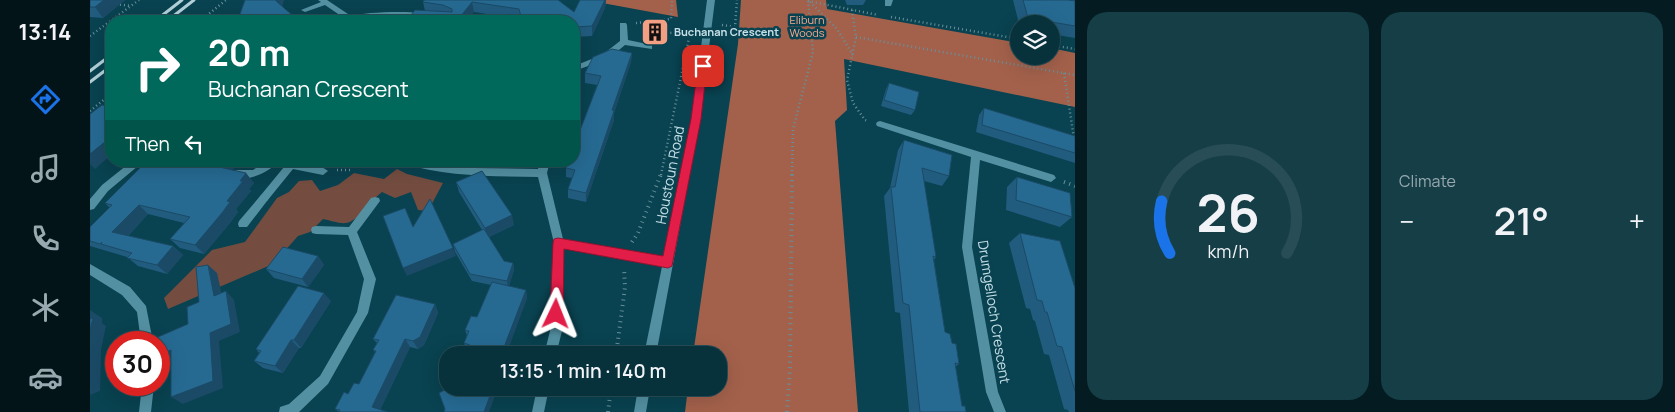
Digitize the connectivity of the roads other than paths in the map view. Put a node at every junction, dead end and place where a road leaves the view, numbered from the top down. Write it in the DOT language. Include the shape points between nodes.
graph roads {
  1 [pos="711,0"];
  2 [pos="323,2"];
  3 [pos="305,10"];
  4 [pos="340,15"];
  5 [pos="385,15"];
  6 [pos="410,15"];
  7 [pos="623,25"];
  8 [pos="624,42"];
  9 [pos="649,47"];
  10 [pos="580,67"];
  11 [pos="880,124"];
  12 [pos="976,155"];
  13 [pos="131,167"];
  14 [pos="265,167"];
  15 [pos="289,167"];
  16 [pos="297,167"];
  17 [pos="430,167"];
  18 [pos="544,167"];
  19 [pos="323,171"];
  20 [pos="234,173"];
  21 [pos="542,173"];
  22 [pos="1051,178"];
  23 [pos="375,202"];
  24 [pos="90,206"];
  25 [pos="243,224"];
  26 [pos="316,230"];
  27 [pos="352,231"];
  28 [pos="558,243"];
  29 [pos="668,262"];
  30 [pos="90,269"];
  31 [pos="145,331"];
  32 [pos="552,346"];
  33 [pos="652,346"];
  34 [pos="147,396"];
  35 [pos="541,396"];
  36 [pos="643,396"];
  37 [pos="145,412"];
  38 [pos="285,412"];
  39 [pos="538,412"];
  40 [pos="640,412"];
  41 [pos="1000,412"];
  1 -- 29 [label="street, Houstoun Road" via="696,119"];
  2 -- 3 [label="street"];
  2 -- 4 [label="street"];
  5 -- 6 [label="street"];
  7 -- 8 [label="street"];
  8 -- 9 [label="street"];
  8 -- 10 [label="street" via="605,57"];
  11 -- 12 [label="street"];
  12 -- 22 [label="street"];
  12 -- 41 [label="street, Drumgelloch Crescent" via="967,247 992,392"];
  13 -- 24 [label="street" via="105,188"];
  14 -- 20 [label="street" via="248,176"];
  15 -- 25 [label="street"];
  16 -- 19 [label="street"];
  17 -- 21 [label="street" via="469,172"];
  18 -- 21 [label="street"];
  21 -- 28 [label="street"];
  23 -- 27 [label="street"];
  26 -- 27 [label="street"];
  27 -- 38 [label="street" via="370,279 362,314 324,380 293,409"];
  28 -- 29 [label="street"];
  28 -- 32 [label="street" via="556,331"];
  29 -- 33 [label="street, Houstoun Road"];
  30 -- 31 [label="street" via="126,291 142,310"];
  34 -- 37 [label="street"];
  35 -- 39 [label="street"];
  36 -- 40 [label="street"];
}
